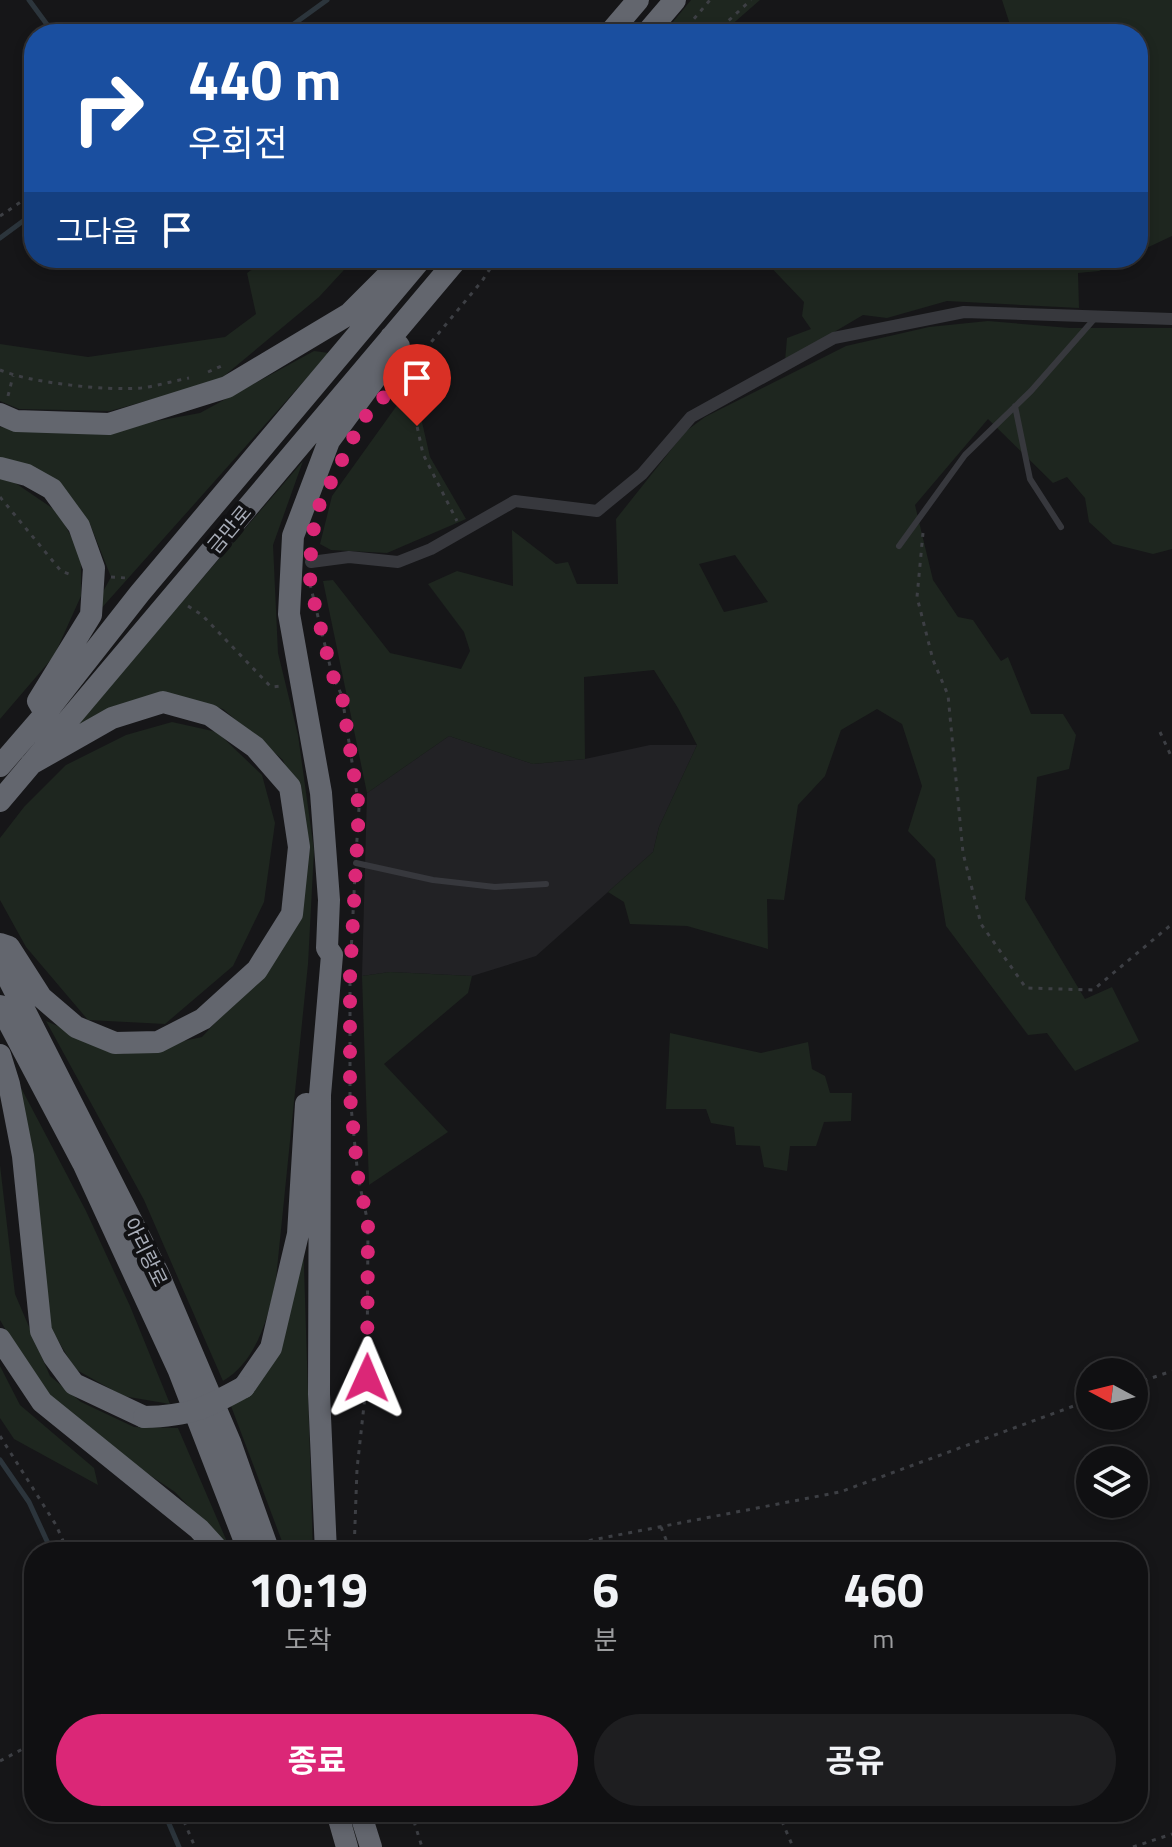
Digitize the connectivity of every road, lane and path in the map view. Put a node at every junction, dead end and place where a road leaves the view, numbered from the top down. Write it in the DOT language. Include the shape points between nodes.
graph roads {
  1 [pos="638,0"];
  2 [pos="675,0"];
  3 [pos="710,0"];
  4 [pos="751,0"];
  5 [pos="618,24"];
  6 [pos="655,24"];
  7 [pos="690,24"];
  8 [pos="725,24"];
  9 [pos="24,200"];
  10 [pos="0,216"];
  11 [pos="395,268"];
  12 [pos="414,268"];
  13 [pos="450,268"];
  14 [pos="490,268"];
  15 [pos="1096,317"];
  16 [pos="1172,319"];
  17 [pos="391,337"];
  18 [pos="231,362"];
  19 [pos="0,370"];
  20 [pos="13,376"];
  21 [pos="400,380"];
  22 [pos="391,390"];
  23 [pos="1015,406"];
  24 [pos="6,412"];
  25 [pos="0,468"];
  26 [pos="0,497"];
  27 [pos="928,505"];
  28 [pos="1061,527"];
  29 [pos="462,531"];
  30 [pos="899,546"];
  31 [pos="311,562"];
  32 [pos="77,577"];
  33 [pos="111,577"];
  34 [pos="130,579"];
  35 [pos="188,606"];
  36 [pos="332,674"];
  37 [pos="323,676"];
  38 [pos="286,685"];
  39 [pos="45,714"];
  40 [pos="1160,732"];
  41 [pos="1172,758"];
  42 [pos="31,764"];
  43 [pos="0,766"];
  44 [pos="0,801"];
  45 [pos="356,863"];
  46 [pos="546,884"];
  47 [pos="1172,924"];
  48 [pos="0,944"];
  49 [pos="327,948"];
  50 [pos="0,962"];
  51 [pos="351,962"];
  52 [pos="350,977"];
  53 [pos="0,1006"];
  54 [pos="0,1055"];
  55 [pos="0,1339"];
  56 [pos="1172,1371"];
  57 [pos="1148,1379"];
  58 [pos="1076,1405"];
  59 [pos="0,1436"];
  60 [pos="661,1527"];
  61 [pos="64,1542"];
  62 [pos="211,1542"];
  63 [pos="245,1542"];
  64 [pos="265,1542"];
  65 [pos="326,1542"];
  66 [pos="354,1542"];
  67 [pos="582,1542"];
  68 [pos="667,1542"];
  69 [pos="24,1748"];
  70 [pos="0,1761"];
  71 [pos="184,1822"];
  72 [pos="340,1822"];
  73 [pos="363,1822"];
  74 [pos="414,1822"];
  75 [pos="782,1822"];
  76 [pos="1172,1834"];
  77 [pos="195,1847"];
  78 [pos="347,1847"];
  79 [pos="371,1847"];
  80 [pos="422,1847"];
  81 [pos="793,1847"];
  82 [pos="1133,1847"];
  1 -- 5 [label="highway"];
  2 -- 6 [label="highway"];
  3 -- 7 [label="path"];
  4 -- 8 [label="path"];
  9 -- 10 [label="path"];
  11 -- 24 [label="highway" via="349,314 227,387 109,424"];
  12 -- 39 [label="highway, 금만로"];
  13 -- 17 [label="highway, 금만로"];
  14 -- 21 [label="path"];
  15 -- 16 [label="street"];
  15 -- 23 [label="lane"];
  15 -- 29 [label="street" via="964,312 834,338 691,417 642,474 597,511 515,501"];
  17 -- 42 [label="highway, 금만로"];
  17 -- 49 [label="highway" via="399,346 329,441 293,536 289,614 321,793"];
  18 -- 20 [label="path" via="197,376 139,388"];
  19 -- 20 [label="path"];
  20 -- 24 [label="path"];
  21 -- 22 [label="path"];
  21 -- 29 [label="path" via="423,454"];
  23 -- 27 [label="lane" via="965,455"];
  23 -- 28 [label="lane" via="1030,479"];
  25 -- 39 [label="highway" via="52,489 79,526 94,568 91,615 38,701"];
  26 -- 32 [label="path" via="61,571"];
  27 -- 30 [label="lane"];
  27 -- 47 [label="path" via="917,597 948,695 963,853 981,924 1026,988 1093,990"];
  29 -- 31 [label="street" via="398,562 349,557"];
  31 -- 36 [label="path" via="310,585"];
  33 -- 34 [label="path"];
  35 -- 38 [label="path" via="271,687"];
  36 -- 37 [label="path"];
  36 -- 45 [label="path" via="342,696 359,808"];
  39 -- 43 [label="highway, 금만로"];
  40 -- 41 [label="path"];
  42 -- 44 [label="highway, 금만로"];
  42 -- 48 [label="highway" via="112,718 163,702 210,715 255,747 290,787 299,847 292,914 257,970 203,1019 158,1042 115,1043 76,1027 41,997 9,947"];
  45 -- 46 [label="lane" via="495,887"];
  45 -- 51 [label="path"];
  49 -- 54 [label="highway, bridge" via="321,955 306,1101 298,1234 271,1348 244,1387 208,1407 177,1416 144,1417 74,1384 54,1357 41,1331 23,1156"];
  49 -- 65 [label="highway" via="332,955 320,1095 319,1362"];
  50 -- 64 [label="highway, 아리랑로" via="158,1273 230,1442"];
  52 -- 66 [label="path" via="350,1096 368,1223 367,1378"];
  53 -- 63 [label="highway, 아리랑로" via="83,1163 179,1371"];
  55 -- 62 [label="highway" via="42,1402"];
  56 -- 57 [label="path"];
  58 -- 60 [label="path" via="840,1492"];
  59 -- 61 [label="path"];
  60 -- 67 [label="path"];
  60 -- 68 [label="path"];
  69 -- 70 [label="path"];
  71 -- 77 [label="path"];
  72 -- 78 [label="highway"];
  73 -- 79 [label="highway"];
  74 -- 80 [label="path"];
  75 -- 81 [label="path"];
  76 -- 82 [label="path"];
}
